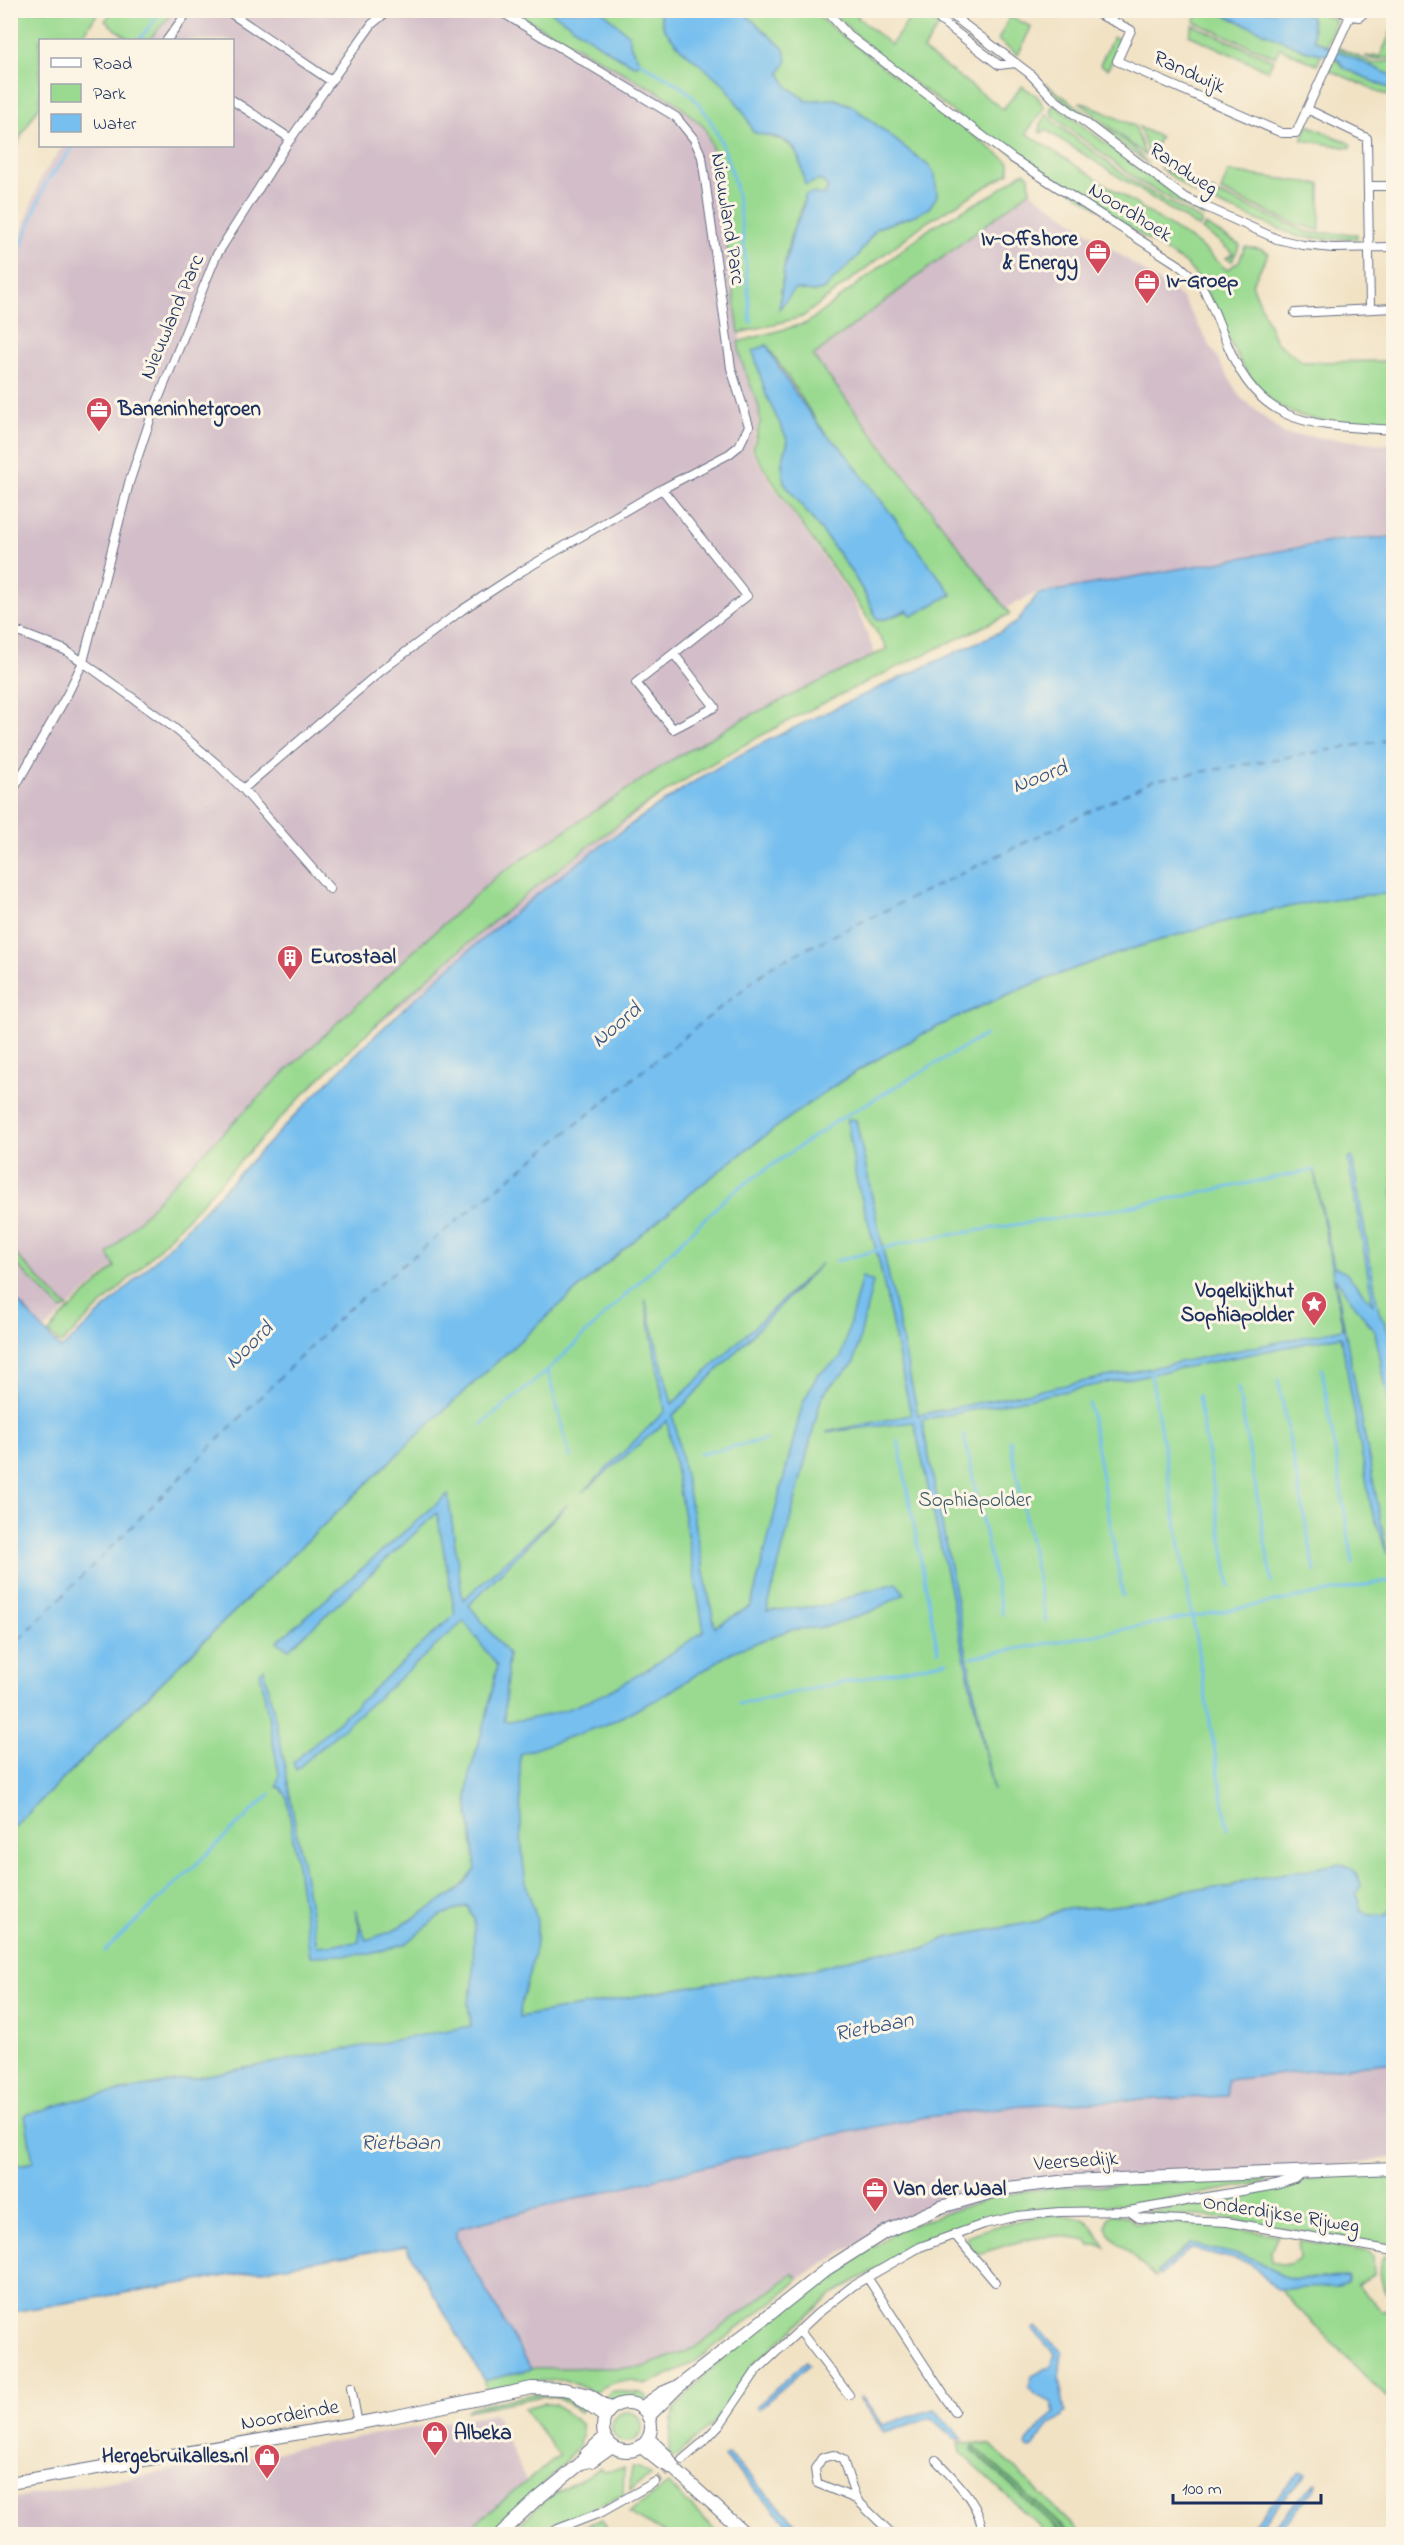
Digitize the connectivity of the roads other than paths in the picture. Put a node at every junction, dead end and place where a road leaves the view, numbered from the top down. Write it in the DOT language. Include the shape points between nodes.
graph roads {
  1 [pos="189,10"];
  2 [pos="226,10"];
  3 [pos="389,10"];
  4 [pos="498,10"];
  5 [pos="826,10"];
  6 [pos="939,10"];
  7 [pos="945,10"];
  8 [pos="1090,10"];
  9 [pos="1338,10"];
  10 [pos="1368,10"];
  11 [pos="1350,16"];
  12 [pos="168,39"];
  13 [pos="1016,63"];
  14 [pos="331,81"];
  15 [pos="234,101"];
  16 [pos="1307,109"];
  17 [pos="291,139"];
  18 [pos="1368,186"];
  19 [pos="1394,186"];
  20 [pos="1394,247"];
  21 [pos="1368,248"];
  22 [pos="1394,308"];
  23 [pos="1370,309"];
  24 [pos="1295,312"];
  25 [pos="1394,430"];
  26 [pos="662,489"];
  27 [pos="10,629"];
  28 [pos="674,654"];
  29 [pos="83,662"];
  30 [pos="243,789"];
  31 [pos="10,796"];
  32 [pos="330,889"];
  33 [pos="1394,2168"];
  34 [pos="1304,2172"];
  35 [pos="1129,2211"];
  36 [pos="954,2234"];
  37 [pos="1394,2251"];
  38 [pos="867,2277"];
  39 [pos="995,2282"];
  40 [pos="799,2330"];
  41 [pos="351,2387"];
  42 [pos="849,2395"];
  43 [pos="645,2412"];
  44 [pos="955,2412"];
  45 [pos="608,2413"];
  46 [pos="358,2424"];
  47 [pos="609,2441"];
  48 [pos="644,2442"];
  49 [pos="936,2460"];
  50 [pos="678,2464"];
  51 [pos="655,2482"];
  52 [pos="10,2483"];
  53 [pos="856,2499"];
  54 [pos="500,2535"];
  55 [pos="550,2535"];
  56 [pos="746,2535"];
  57 [pos="892,2535"];
  58 [pos="982,2535"];
  1 -- 12 [label="street"];
  2 -- 14 [label="street"];
  3 -- 14 [label="street, Nieuwland Parc" via="372,24"];
  4 -- 26 [label="street, Nieuwland Parc" via="676,117 694,139 702,157 731,368 749,426 739,446 729,454"];
  5 -- 25 [label="street, Noordhoek" via="848,35 1012,158 1179,265 1201,286 1242,375 1265,402 1280,413 1318,425"];
  6 -- 13 [label="street, Randweg" via="940,20 999,65"];
  7 -- 13 [label="street, Randweg"];
  8 -- 16 [label="street, Randwijk" via="1131,30 1117,61 1282,133 1296,134"];
  9 -- 11 [label="street"];
  10 -- 11 [label="street" via="1359,17"];
  11 -- 16 [label="street, Randwijk"];
  13 -- 21 [label="street, Randweg" via="1054,99 1184,197 1277,239 1333,248"];
  14 -- 17 [label="street, Nieuwland Parc"];
  15 -- 17 [label="street"];
  16 -- 18 [label="street" via="1367,138"];
  17 -- 29 [label="street, Nieuwland Parc" via="216,256 177,350 129,483"];
  18 -- 19 [label="street"];
  18 -- 21 [label="street"];
  20 -- 21 [label="street, Randweg"];
  21 -- 23 [label="street"];
  22 -- 23 [label="street"];
  23 -- 24 [label="street"];
  26 -- 28 [label="street" via="747,596"];
  26 -- 30 [label="street, Nieuwland Parc" via="462,610 382,670"];
  27 -- 29 [label="street" via="65,650"];
  28 -- 28 [label="street" via="636,683 673,729 715,707"];
  29 -- 30 [label="street" via="173,726"];
  29 -- 31 [label="street, Nieuwland Parc"];
  30 -- 32 [label="street"];
  33 -- 34 [label="main road, Veersedijk"];
  34 -- 35 [label="street, Onderdijkse Rijweg" via="1276,2185"];
  34 -- 43 [label="main road, Veersedijk" via="1037,2184 1007,2188 941,2207 885,2232 835,2263"];
  35 -- 36 [label="street, Onderdijkse Rijweg" via="1017,2216"];
  35 -- 37 [label="street, Onderdijkse Rijweg" via="1139,2218 1227,2222"];
  36 -- 38 [label="street, Onderdijkse Rijweg" via="906,2254"];
  36 -- 39 [label="street"];
  38 -- 40 [label="street, Onderdijkse Rijweg" via="839,2295"];
  38 -- 44 [label="street"];
  40 -- 42 [label="street"];
  40 -- 50 [label="street, Onderdijkse Rijweg" via="757,2370 721,2423"];
  41 -- 46 [label="street"];
  43 -- 45 [label="main road" via="626,2403"];
  43 -- 48 [label="main road" via="650,2427"];
  45 -- 46 [label="main road, Noordeinde" via="589,2395 532,2388"];
  45 -- 47 [label="main road" via="603,2427"];
  46 -- 52 [label="main road, Noordeinde"];
  47 -- 48 [label="main road" via="626,2451"];
  47 -- 54 [label="main road" via="591,2461 580,2464"];
  48 -- 50 [label="main road"];
  49 -- 58 [label="street" via="961,2487 980,2518"];
  50 -- 56 [label="main road"];
  51 -- 55 [label="street" via="627,2500"];
  53 -- 53 [label="street" via="843,2460 833,2455 822,2458 815,2469 817,2483"];
  53 -- 57 [label="street"];
}
